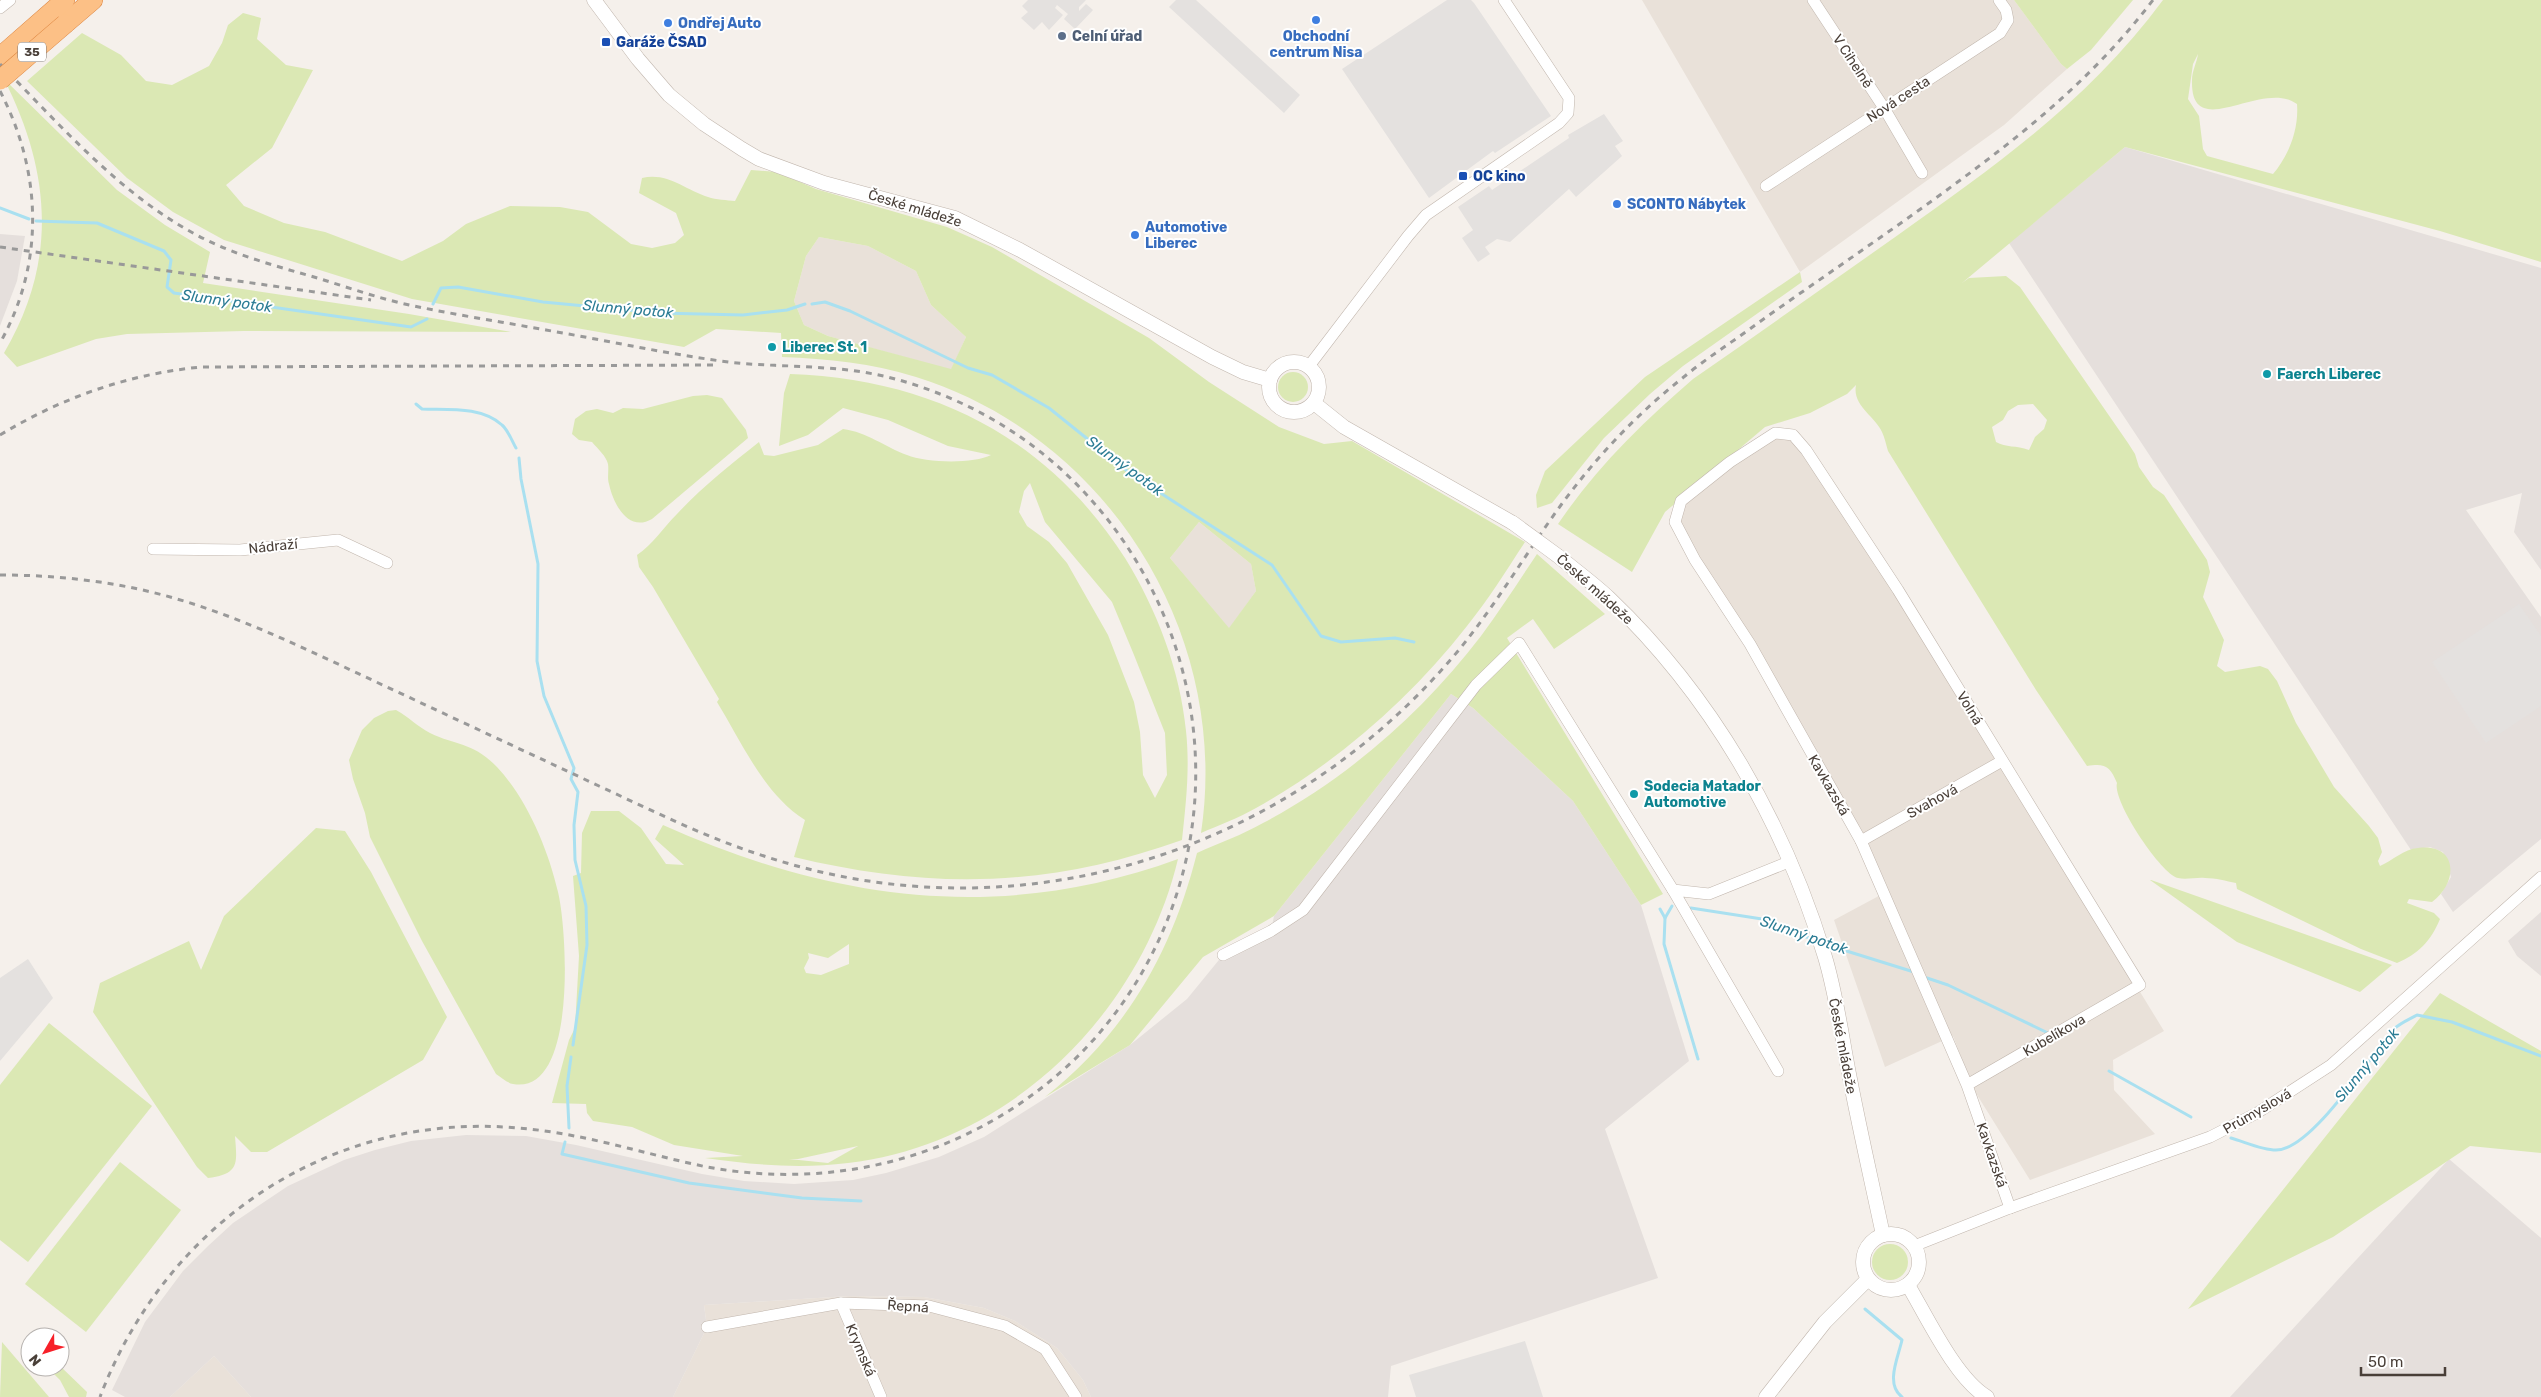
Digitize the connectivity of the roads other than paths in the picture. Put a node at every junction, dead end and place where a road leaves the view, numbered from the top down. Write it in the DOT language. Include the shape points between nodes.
graph roads {
  1 [pos="10,0"];
  2 [pos="65,0"];
  3 [pos="93,0"];
  4 [pos="594,0"];
  5 [pos="1504,0"];
  6 [pos="1813,0"];
  7 [pos="1999,0"];
  8 [pos="0,8"];
  9 [pos="58,18"];
  10 [pos="0,57"];
  11 [pos="0,80"];
  12 [pos="1884,108"];
  13 [pos="1922,173"];
  14 [pos="1766,186"];
  15 [pos="1309,366"];
  16 [pos="1270,380"];
  17 [pos="1314,403"];
  18 [pos="1793,435"];
  19 [pos="153,549"];
  20 [pos="387,563"];
  21 [pos="2002,761"];
  22 [pos="1861,841"];
  23 [pos="1791,861"];
  24 [pos="2541,877"];
  25 [pos="1674,890"];
  26 [pos="1223,955"];
  27 [pos="2140,985"];
  28 [pos="1778,1071"];
  29 [pos="1967,1085"];
  30 [pos="2010,1208"];
  31 [pos="1883,1235"];
  32 [pos="1914,1246"];
  33 [pos="1868,1279"];
  34 [pos="1908,1285"];
  35 [pos="841,1303"];
  36 [pos="707,1326"];
  37 [pos="881,1397"];
  38 [pos="1076,1397"];
  39 [pos="1766,1397"];
  40 [pos="1988,1397"];
  1 -- 8 [label="street"];
  2 -- 9 [label="highway, 35"];
  3 -- 9 [label="highway, 35"];
  4 -- 16 [label="street, České mládeže" via="670,95 704,124 759,159 824,183 955,218 1020,250 1212,357 1243,372"];
  5 -- 15 [label="street" via="1569,98 1568,113 1559,123 1426,215"];
  6 -- 12 [label="street, V Cihelně"];
  7 -- 12 [label="street, Nová cesta" via="2008,20 2000,33"];
  9 -- 10 [label="highway, 35"];
  9 -- 11 [label="highway, 35, bridge"];
  12 -- 13 [label="street, V Cihelně"];
  12 -- 14 [label="street, Nová cesta"];
  15 -- 16 [label="street" via="1288,362 1277,368"];
  15 -- 17 [label="street" via="1319,384"];
  16 -- 17 [label="street" via="1271,397 1282,409 1299,412"];
  17 -- 23 [label="street, České mládeže, bridge" via="1344,427 1512,523 1608,597 1650,640 1718,726 1745,770"];
  18 -- 21 [label="street, Volná" via="1898,590"];
  18 -- 22 [label="street, Kavkazská" via="1775,434 1730,462 1680,501 1675,522 1695,560 1750,644"];
  19 -- 20 [label="street, Nádraží" via="240,550 338,540"];
  21 -- 22 [label="street, Svahová"];
  21 -- 27 [label="street, Volná"];
  22 -- 29 [label="street, Kavkazská"];
  23 -- 25 [label="street" via="1709,894"];
  23 -- 31 [label="street, České mládeže" via="1825,957"];
  24 -- 30 [label="street, Průmyslová" via="2331,1065 2257,1113 2210,1137"];
  25 -- 26 [label="street" via="1519,643 1476,684 1303,910 1271,931"];
  25 -- 28 [label="street"];
  27 -- 29 [label="street, Kubelíkova"];
  29 -- 30 [label="street, Kavkazská"];
  30 -- 32 [label="street, Průmyslová"];
  31 -- 32 [label="street" via="1898,1235"];
  31 -- 33 [label="street" via="1865,1250 1863,1265"];
  32 -- 34 [label="street" via="1919,1258 1918,1270"];
  33 -- 34 [label="street" via="1889,1290"];
  33 -- 39 [label="street" via="1825,1322"];
  34 -- 40 [label="street" via="1957,1368 1969,1384"];
  35 -- 36 [label="street, Řepná"];
  35 -- 37 [label="street, Krymská"];
  35 -- 38 [label="street, Řepná" via="929,1306 1005,1326 1045,1349"];
}
